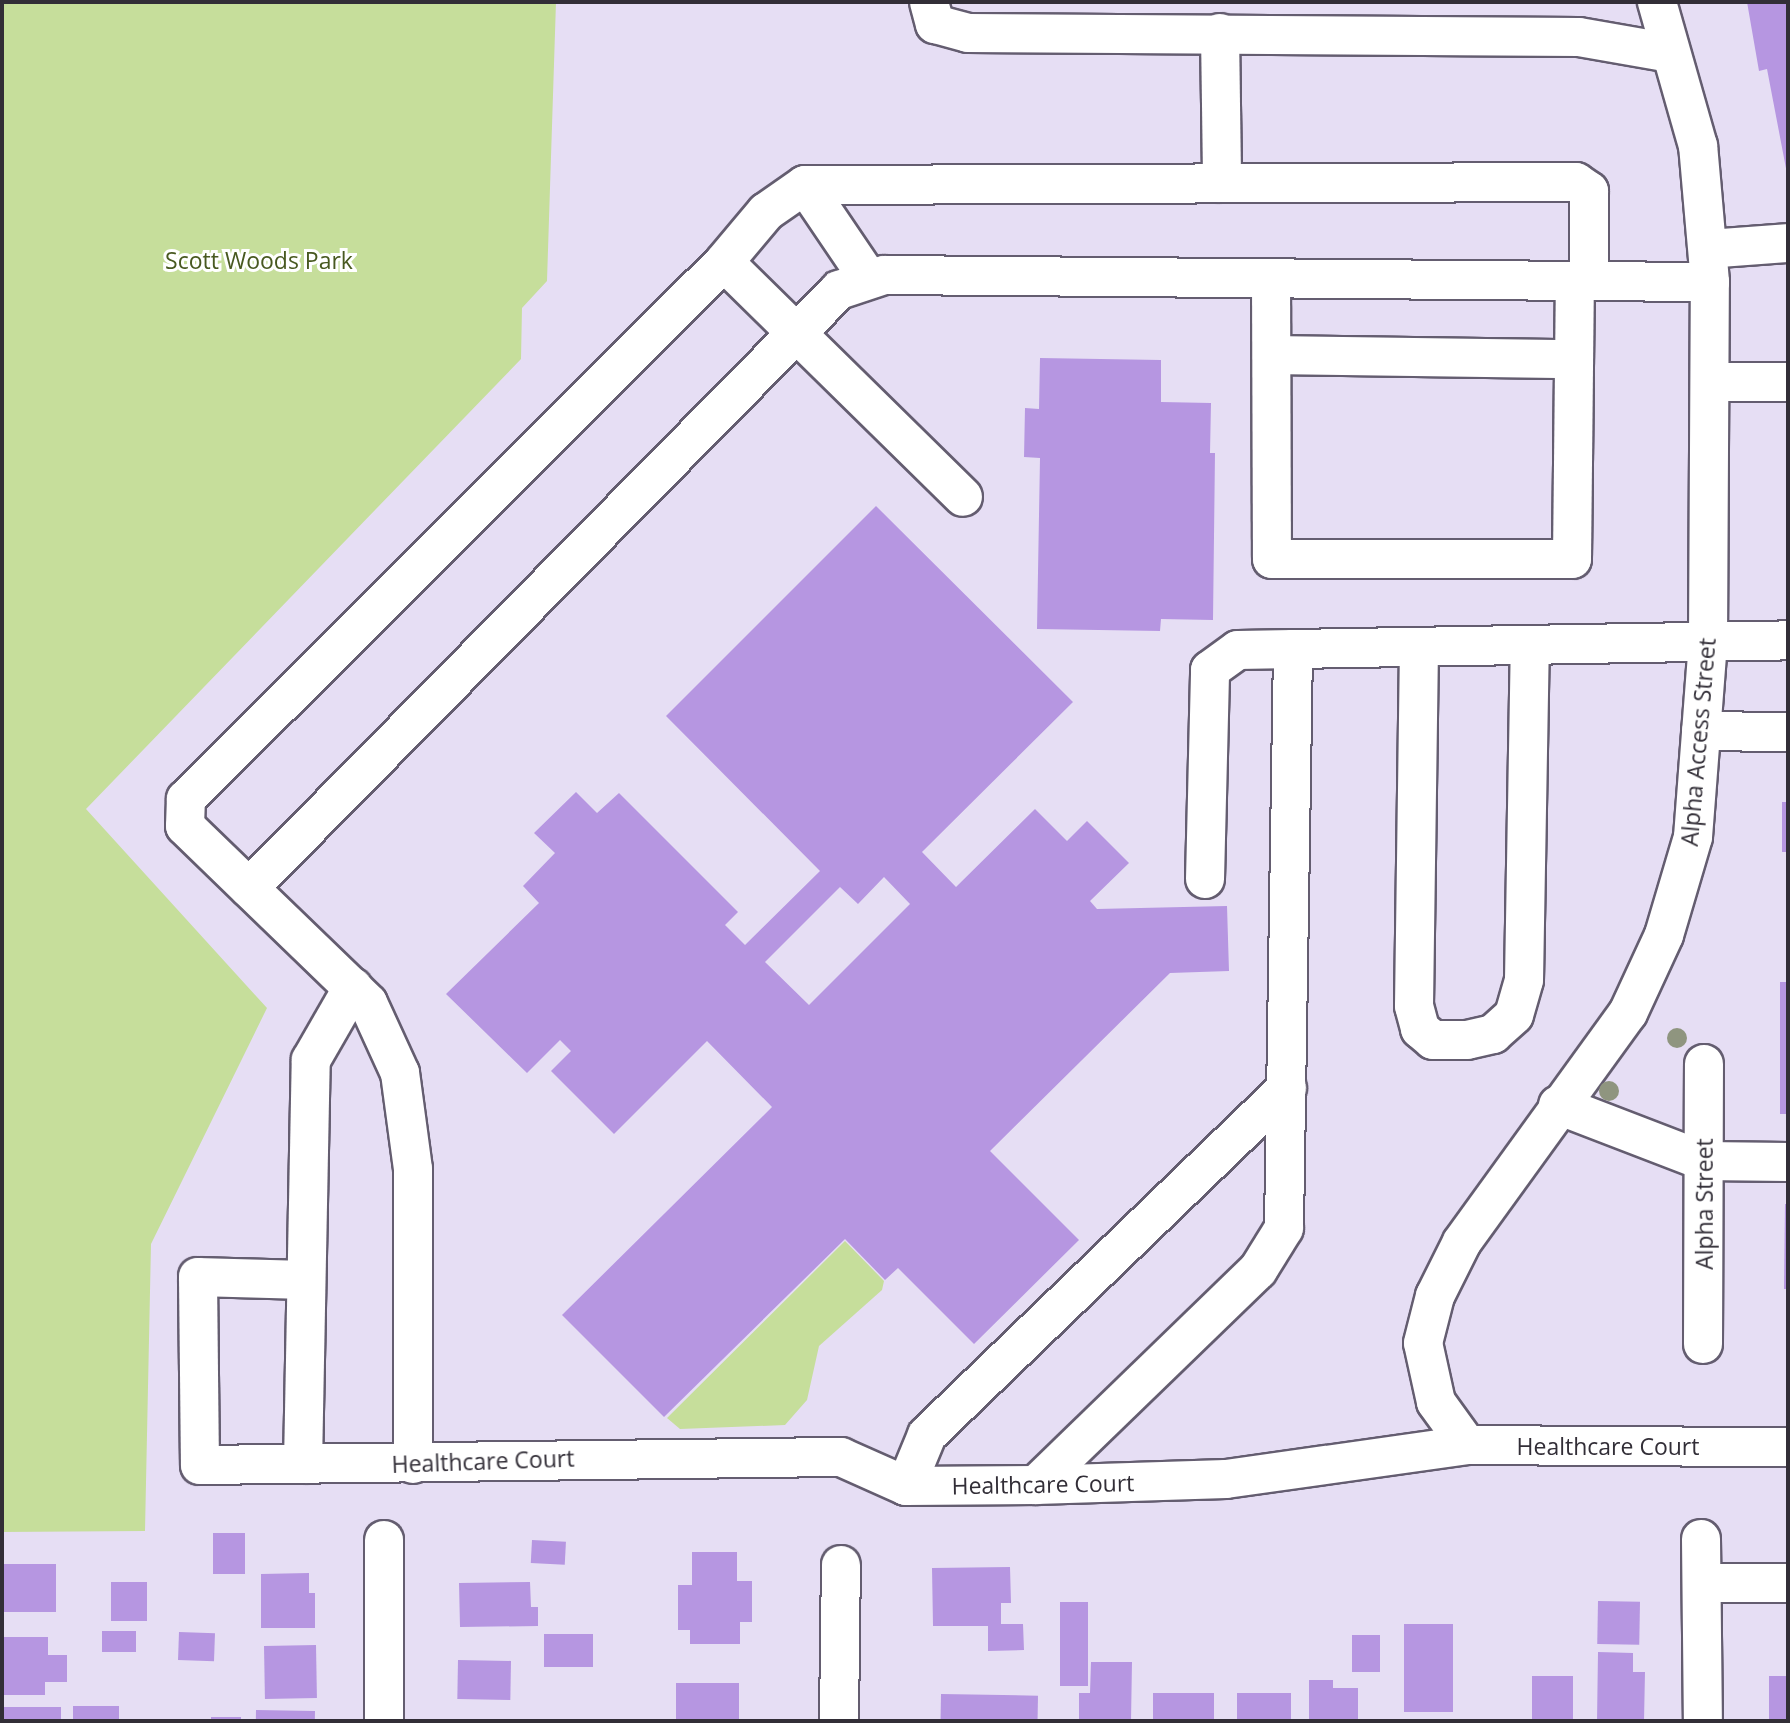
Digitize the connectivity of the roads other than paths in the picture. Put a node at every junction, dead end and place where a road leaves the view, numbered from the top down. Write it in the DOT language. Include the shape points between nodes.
graph roads {
  1 [pos="929,2"];
  2 [pos="1657,2"];
  3 [pos="1220,33"];
  4 [pos="1671,53"];
  5 [pos="1222,183"];
  6 [pos="805,185"];
  7 [pos="1788,243"];
  8 [pos="724,262"];
  9 [pos="1709,266"];
  10 [pos="868,278"];
  11 [pos="1271,278"];
  12 [pos="1582,281"];
  13 [pos="796,332"];
  14 [pos="1272,355"];
  15 [pos="1574,359"];
  16 [pos="1710,382"];
  17 [pos="1788,382"];
  18 [pos="963,497"];
  19 [pos="1788,640"];
  20 [pos="1708,641"];
  21 [pos="1530,645"];
  22 [pos="1419,647"];
  23 [pos="1293,649"];
  24 [pos="1701,731"];
  25 [pos="1788,732"];
  26 [pos="1205,879"];
  27 [pos="249,888"];
  28 [pos="354,987"];
  29 [pos="1704,1063"];
  30 [pos="1287,1087"];
  31 [pos="1558,1105"];
  32 [pos="1704,1161"];
  33 [pos="1788,1162"];
  34 [pos="305,1280"];
  35 [pos="1703,1344"];
  36 [pos="1467,1445"];
  37 [pos="1788,1447"];
  38 [pos="303,1464"];
  39 [pos="413,1464"];
  40 [pos="1036,1485"];
  41 [pos="906,1486"];
  42 [pos="1701,1539"];
  43 [pos="384,1540"];
  44 [pos="841,1565"];
  45 [pos="1702,1583"];
  46 [pos="1788,1583"];
  47 [pos="384,1721"];
  48 [pos="839,1721"];
  49 [pos="1703,1721"];
  1 -- 3 [label="street" via="935,24 968,33"];
  2 -- 4 [label="street, Alpha Access Street"];
  3 -- 4 [label="street" via="1579,37"];
  3 -- 5 [label="street"];
  4 -- 9 [label="street, Alpha Access Street" via="1698,146"];
  5 -- 6 [label="street"];
  5 -- 12 [label="street" via="1576,182 1589,191"];
  6 -- 8 [label="street" via="766,212"];
  6 -- 10 [label="street"];
  7 -- 9 [label="street"];
  8 -- 13 [label="street"];
  8 -- 27 [label="street" via="186,799 185,826"];
  9 -- 12 [label="street"];
  9 -- 16 [label="street, Alpha Access Street"];
  10 -- 11 [label="street"];
  10 -- 13 [label="street" via="839,290"];
  11 -- 12 [label="street"];
  11 -- 14 [label="street"];
  12 -- 15 [label="street"];
  13 -- 18 [label="street"];
  13 -- 27 [label="street"];
  14 -- 15 [label="street"];
  14 -- 15 [label="street" via="1272,559 1573,559"];
  16 -- 17 [label="street"];
  16 -- 20 [label="street, Alpha Access Street"];
  19 -- 20 [label="street"];
  20 -- 21 [label="street"];
  20 -- 24 [label="street, Alpha Access Street"];
  21 -- 22 [label="street"];
  21 -- 22 [label="street" via="1524,980 1514,1015 1493,1034 1467,1040 1433,1040 1420,1029 1414,1006"];
  22 -- 23 [label="street"];
  23 -- 26 [label="street" via="1238,650 1210,670"];
  23 -- 30 [label="street"];
  24 -- 25 [label="street"];
  24 -- 31 [label="street, Alpha Access Street" via="1693,837 1664,934 1628,1013"];
  27 -- 28 [label="street"];
  28 -- 34 [label="street" via="311,1060"];
  28 -- 39 [label="street" via="368,1003 400,1073 413,1169"];
  29 -- 32 [label="street, Alpha Street"];
  30 -- 40 [label="street" via="1284,1228 1258,1270"];
  30 -- 41 [label="street" via="927,1435"];
  31 -- 32 [label="street"];
  31 -- 36 [label="street, Alpha Access Street" via="1462,1242 1435,1296 1423,1343 1436,1402"];
  32 -- 33 [label="street"];
  32 -- 35 [label="street, Alpha Street"];
  34 -- 38 [label="street"];
  34 -- 38 [label="street, Healthcare Court" via="198,1277 200,1465"];
  36 -- 37 [label="street, Healthcare Court"];
  36 -- 40 [label="street, Healthcare Court" via="1226,1479"];
  38 -- 39 [label="street, Healthcare Court"];
  39 -- 41 [label="street, Healthcare Court" via="841,1457"];
  40 -- 41 [label="street, Healthcare Court"];
  42 -- 45 [label="street"];
  43 -- 47 [label="street"];
  44 -- 48 [label="street"];
  45 -- 46 [label="street"];
  45 -- 49 [label="street"];
}
